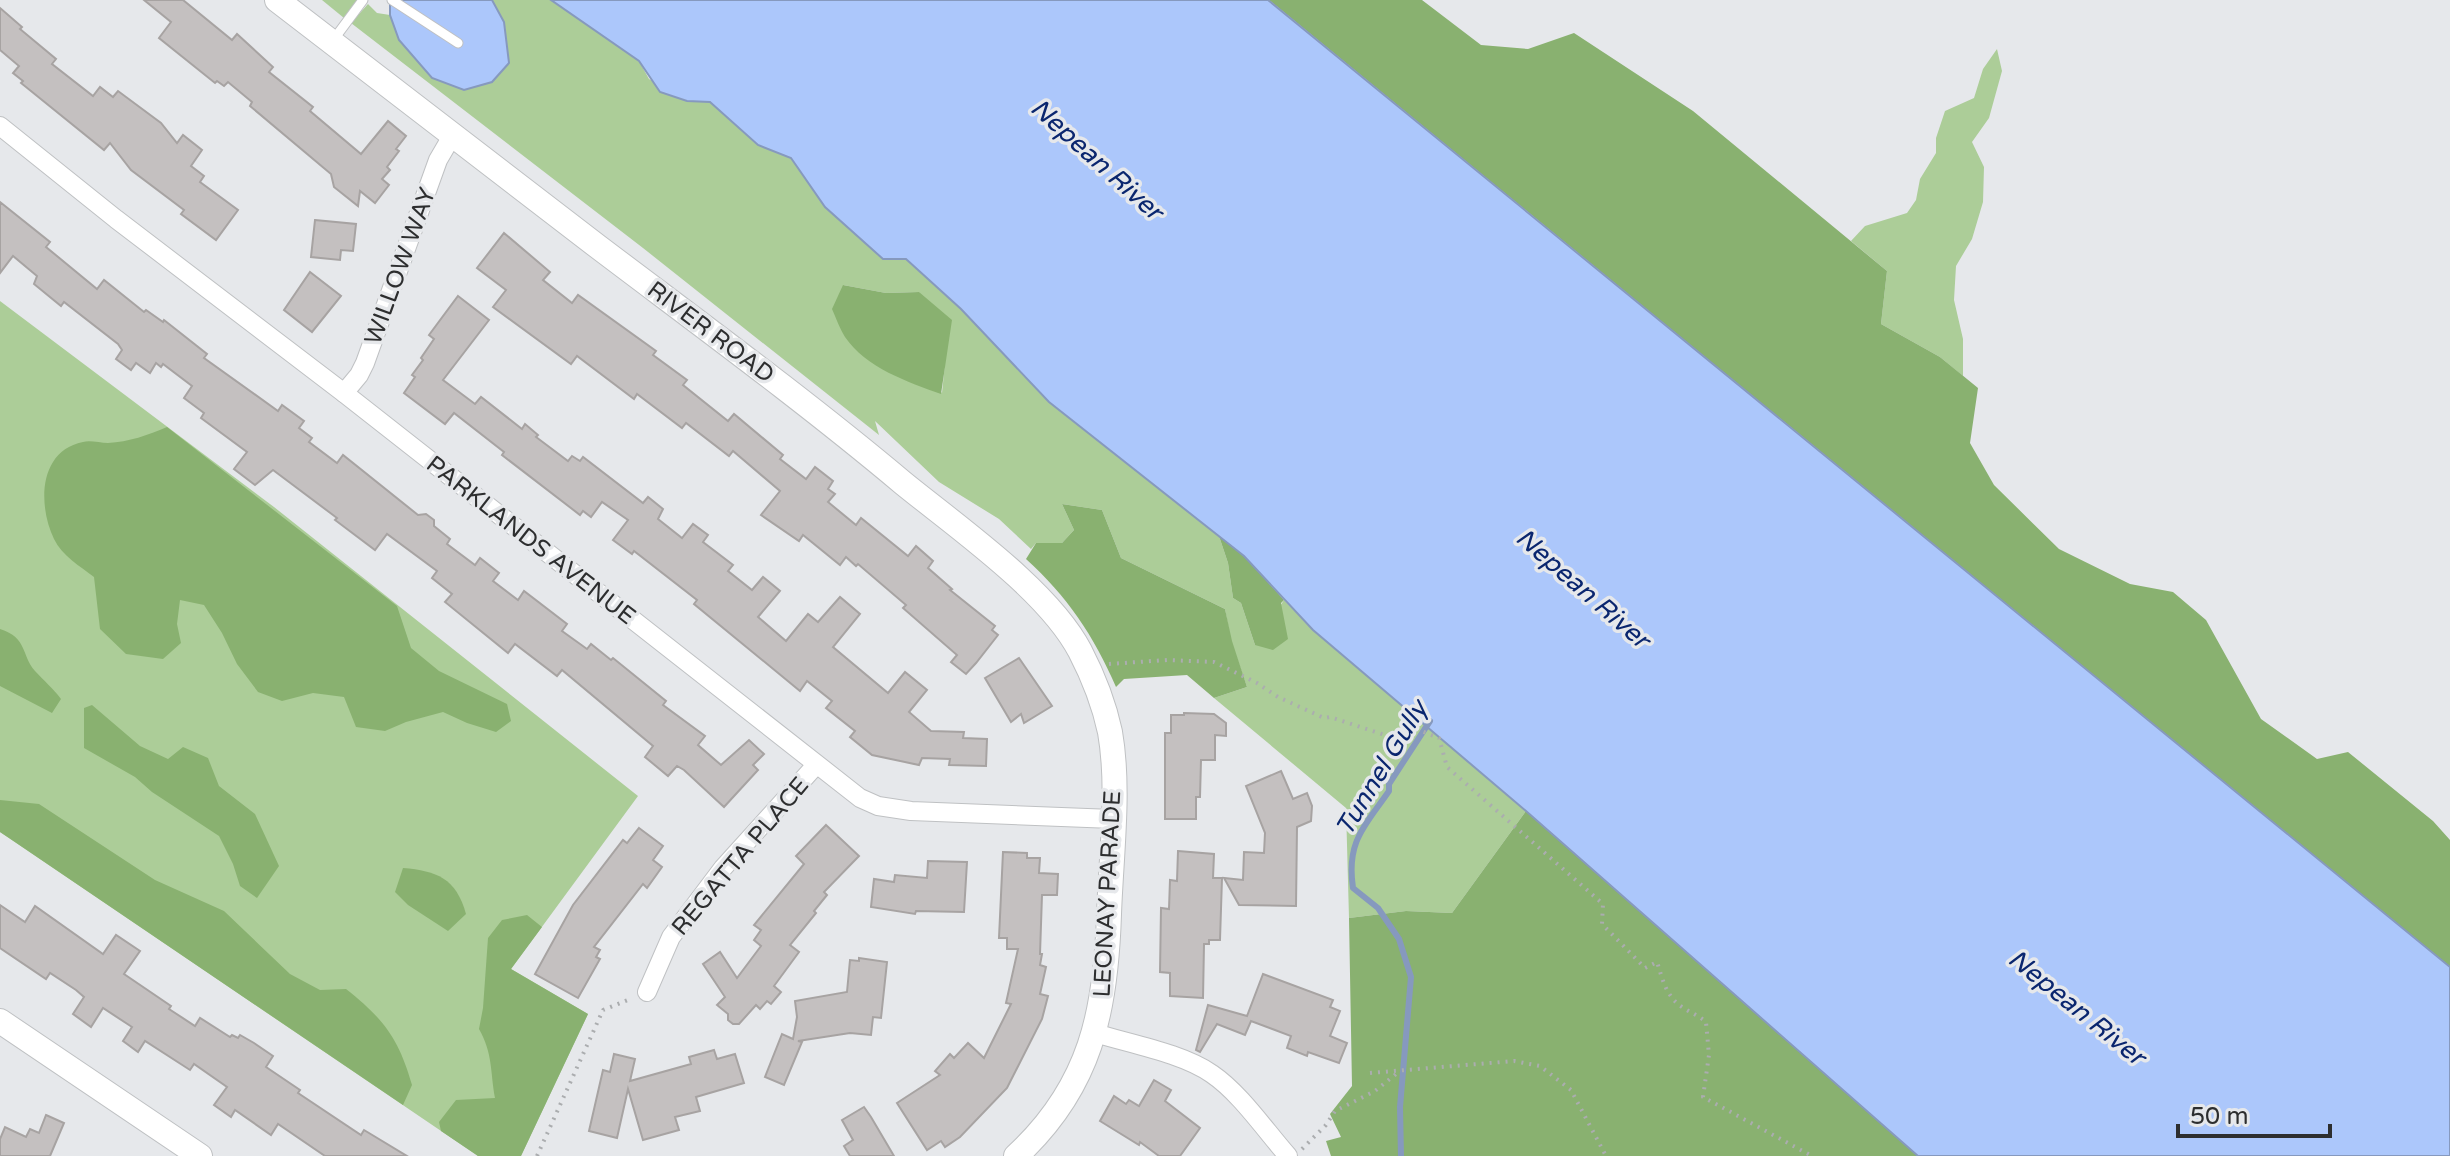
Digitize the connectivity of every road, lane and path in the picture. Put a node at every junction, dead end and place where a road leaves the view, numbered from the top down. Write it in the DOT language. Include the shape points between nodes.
graph roads {
  1 [pos="277,0"];
  2 [pos="363,0"];
  3 [pos="392,0"];
  4 [pos="332,42"];
  5 [pos="458,43"];
  6 [pos="0,126"];
  7 [pos="452,136"];
  8 [pos="344,393"];
  9 [pos="1106,664"];
  10 [pos="1102,703"];
  11 [pos="816,765"];
  12 [pos="1113,819"];
  13 [pos="647,992"];
  14 [pos="0,1021"];
  15 [pos="1095,1033"];
  16 [pos="1398,1072"];
  17 [pos="1370,1073"];
  18 [pos="200,1156"];
  19 [pos="537,1156"];
  20 [pos="1016,1156"];
  21 [pos="1288,1156"];
  22 [pos="1295,1156"];
  23 [pos="1606,1156"];
  24 [pos="1812,1156"];
  1 -- 4 [label="street, RIVER ROAD"];
  2 -- 4 [label="lane"];
  3 -- 5 [label="lane"];
  4 -- 7 [label="street, RIVER ROAD"];
  6 -- 8 [label="street, PARKLANDS AVENUE"];
  7 -- 8 [label="street, WILLOW WAY" via="438,160 365,363"];
  7 -- 10 [label="street, RIVER ROAD" via="811,408 1023,583 1063,623"];
  8 -- 11 [label="street, PARKLANDS AVENUE"];
  9 -- 24 [label="path" via="1214,662 1324,718 1394,738 1411,727 1439,738 1447,767 1603,904 1602,924 1645,968 1657,962 1666,990 1679,1006 1706,1022 1709,1055 1703,1097"];
  10 -- 12 [label="street, LEONAY PARADE" via="1113,763"];
  11 -- 12 [label="street, PARKLANDS AVENUE" via="860,798 899,810"];
  11 -- 13 [label="street, REGATTA PLACE" via="723,868 671,937"];
  12 -- 15 [label="street, LEONAY PARADE" via="1106,974"];
  13 -- 19 [label="path" via="603,1010"];
  14 -- 18 [label="street"];
  15 -- 20 [label="street, LEONAY PARADE" via="1063,1100"];
  15 -- 21 [label="street" via="1211,1073"];
  16 -- 17 [label="path"];
  16 -- 22 [label="path" via="1375,1091 1335,1111"];
  16 -- 23 [label="path" via="1514,1061 1540,1066 1571,1090"];
}
